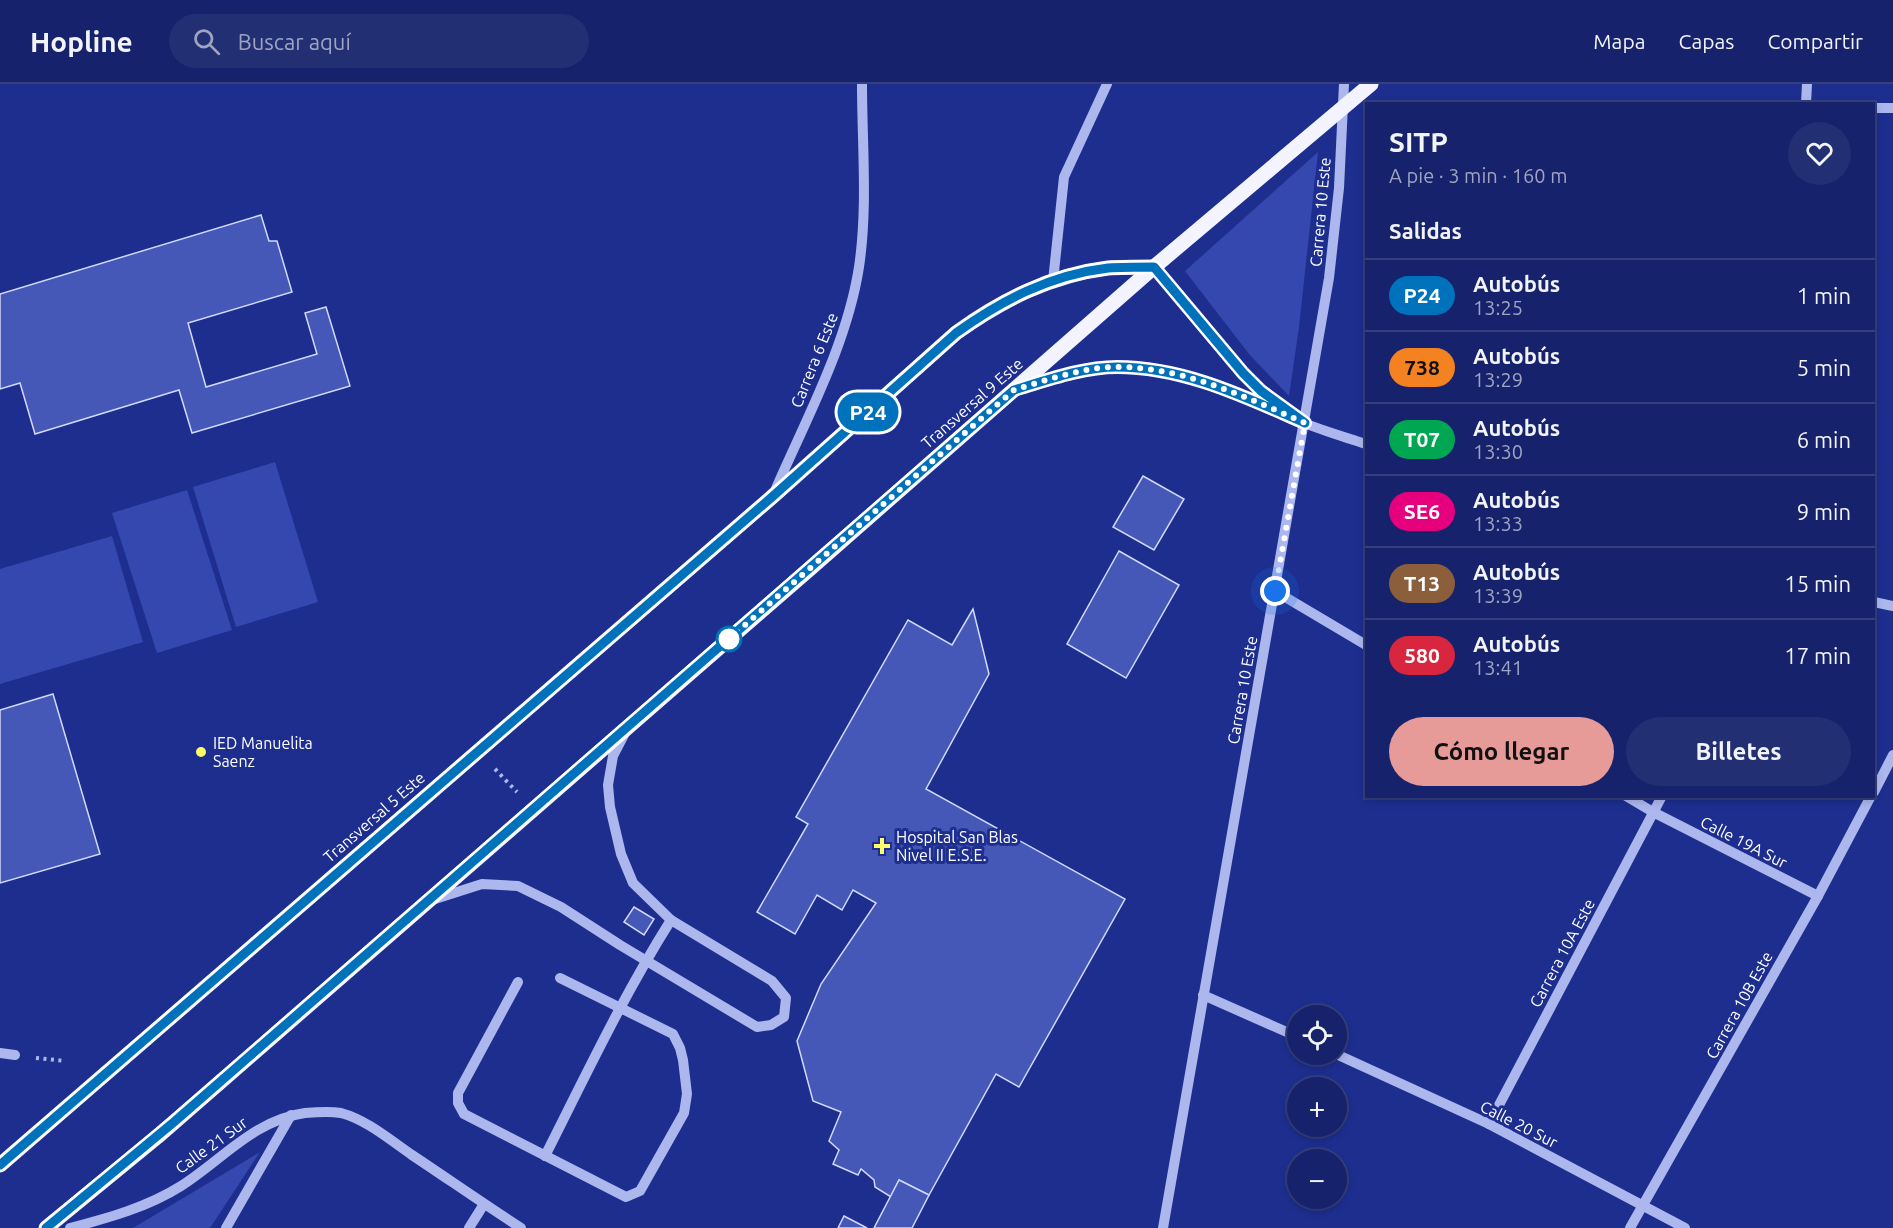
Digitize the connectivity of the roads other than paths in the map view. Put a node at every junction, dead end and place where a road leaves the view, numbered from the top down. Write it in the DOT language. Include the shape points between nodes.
graph roads {
  1 [pos="862,84"];
  2 [pos="1107,84"];
  3 [pos="1344,84"];
  4 [pos="1371,84"];
  5 [pos="1807,84"];
  6 [pos="1806,102"];
  7 [pos="1343,107"];
  8 [pos="1875,108"];
  9 [pos="1893,108"];
  10 [pos="1154,267"];
  11 [pos="1053,280"];
  12 [pos="1014,390"];
  13 [pos="1305,423"];
  14 [pos="1365,444"];
  15 [pos="772,497"];
  16 [pos="1275,591"];
  17 [pos="1875,602"];
  18 [pos="1893,606"];
  19 [pos="1365,644"];
  20 [pos="627,728"];
  21 [pos="1893,755"];
  22 [pos="1875,790"];
  23 [pos="1629,798"];
  24 [pos="1661,798"];
  25 [pos="1870,798"];
  26 [pos="1653,812"];
  27 [pos="1818,896"];
  28 [pos="429,900"];
  29 [pos="671,920"];
  30 [pos="645,961"];
  31 [pos="560,978"];
  32 [pos="518,982"];
  33 [pos="1203,995"];
  34 [pos="620,1008"];
  35 [pos="1287,1032"];
  36 [pos="0,1053"];
  37 [pos="15,1055"];
  38 [pos="1347,1059"];
  39 [pos="291,1115"];
  40 [pos="1489,1124"];
  41 [pos="545,1156"];
  42 [pos="0,1165"];
  43 [pos="484,1204"];
  44 [pos="1643,1205"];
  45 [pos="46,1228"];
  46 [pos="70,1228"];
  47 [pos="226,1228"];
  48 [pos="469,1228"];
  49 [pos="521,1228"];
  50 [pos="1163,1228"];
  51 [pos="1630,1228"];
  52 [pos="1685,1228"];
  1 -- 15 [label="street, Carrera 6 Este" via="863,226 859,267 840,342"];
  2 -- 11 [label="street" via="1064,177"];
  3 -- 7 [label="street, Carrera 10 Este"];
  4 -- 7 [label="main road, Transversal 9 Este"];
  5 -- 6 [label="street"];
  7 -- 10 [label="main road, Transversal 9 Este"];
  7 -- 13 [label="street, Carrera 10 Este" via="1329,278"];
  8 -- 9 [label="street"];
  10 -- 11 [label="main road" via="1109,268"];
  10 -- 12 [label="main road, Transversal 9 Este"];
  10 -- 13 [label="street" via="1243,373"];
  11 -- 15 [label="main road" via="986,311 956,333"];
  12 -- 13 [label="street" via="1072,373 1115,367 1156,369 1191,377"];
  12 -- 20 [label="main road, Transversal 9 Este"];
  13 -- 14 [label="street"];
  13 -- 16 [label="street, Carrera 10 Este"];
  15 -- 42 [label="main road, Transversal 5 Este"];
  16 -- 19 [label="street"];
  16 -- 33 [label="street, Carrera 10 Este"];
  17 -- 18 [label="street"];
  20 -- 28 [label="main road"];
  20 -- 29 [label="street" via="613,756 608,785 610,807 621,854 633,883"];
  21 -- 22 [label="street"];
  23 -- 26 [label="street, Calle 19A Sur"];
  24 -- 26 [label="street, Carrera 10A Este"];
  25 -- 27 [label="street, Carrera 10B Este"];
  26 -- 27 [label="street, Calle 19A Sur"];
  26 -- 40 [label="street, Carrera 10A Este"];
  27 -- 44 [label="street, Carrera 10B Este"];
  28 -- 30 [label="street" via="482,884 518,886 561,907"];
  28 -- 45 [label="main road"];
  29 -- 30 [label="street"];
  29 -- 30 [label="street" via="772,981 786,998 784,1017 757,1027"];
  30 -- 34 [label="street"];
  31 -- 34 [label="street"];
  32 -- 41 [label="street" via="458,1093 458,1103 464,1114"];
  33 -- 35 [label="street"];
  33 -- 50 [label="street, Carrera 10 Este"];
  34 -- 41 [label="street"];
  34 -- 41 [label="street" via="673,1034 683,1060 687,1094 684,1113 640,1191 626,1197"];
  36 -- 37 [label="street"];
  38 -- 40 [label="street, Calle 20 Sur"];
  39 -- 43 [label="street, Calle 21 Sur" via="340,1113 356,1119"];
  39 -- 46 [label="street, Calle 21 Sur" via="242,1139 179,1187 131,1210"];
  39 -- 47 [label="street"];
  40 -- 44 [label="street, Calle 20 Sur"];
  43 -- 48 [label="street"];
  43 -- 49 [label="street, Calle 21 Sur"];
  44 -- 51 [label="street, Carrera 10B Este"];
  44 -- 52 [label="street, Calle 20 Sur"];
}
